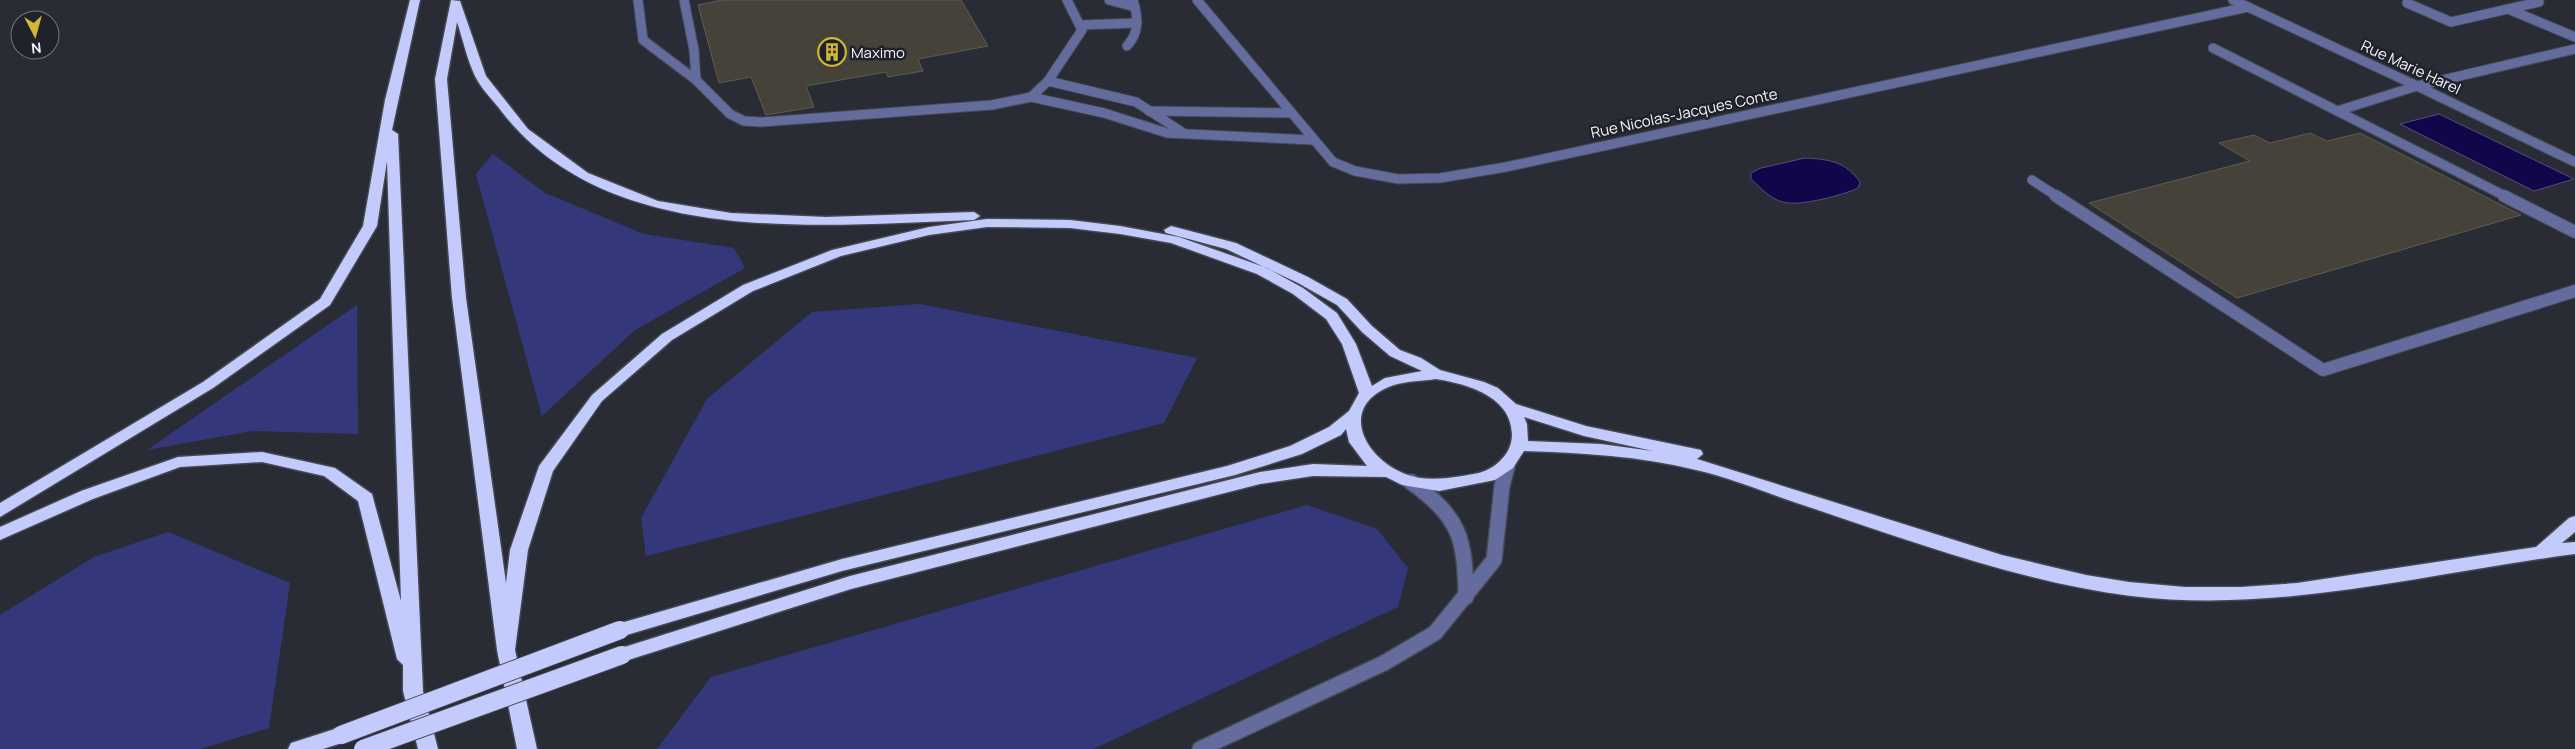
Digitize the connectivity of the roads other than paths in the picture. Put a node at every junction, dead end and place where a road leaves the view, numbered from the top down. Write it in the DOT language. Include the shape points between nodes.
graph roads {
  1 [pos="415,0"];
  2 [pos="455,0"];
  3 [pos="638,0"];
  4 [pos="684,0"];
  5 [pos="1067,0"];
  6 [pos="1109,0"];
  7 [pos="1197,0"];
  8 [pos="2233,0"];
  9 [pos="2539,2"];
  10 [pos="1134,3"];
  11 [pos="2407,3"];
  12 [pos="2248,7"];
  13 [pos="2508,9"];
  14 [pos="1137,23"];
  15 [pos="1080,25"];
  16 [pos="2575,37"];
  17 [pos="1127,46"];
  18 [pos="2212,48"];
  19 [pos="2575,49"];
  20 [pos="696,80"];
  21 [pos="1048,81"];
  22 [pos="2417,86"];
  23 [pos="1031,97"];
  24 [pos="391,100"];
  25 [pos="1149,111"];
  26 [pos="2337,111"];
  27 [pos="1291,113"];
  28 [pos="1187,134"];
  29 [pos="1313,140"];
  30 [pos="2575,162"];
  31 [pos="2032,180"];
  32 [pos="2575,232"];
  33 [pos="2575,291"];
  34 [pos="1436,374"];
  35 [pos="1367,394"];
  36 [pos="1510,407"];
  37 [pos="1352,415"];
  38 [pos="1520,446"];
  39 [pos="1508,463"];
  40 [pos="1385,472"];
  41 [pos="1411,482"];
  42 [pos="0,512"];
  43 [pos="2575,522"];
  44 [pos="1886,525"];
  45 [pos="0,534"];
  46 [pos="2575,548"];
  47 [pos="2542,551"];
  48 [pos="1466,597"];
  49 [pos="506,650"];
  50 [pos="414,691"];
  51 [pos="298,749"];
  52 [pos="363,749"];
  53 [pos="428,749"];
  54 [pos="527,749"];
  55 [pos="1200,749"];
  1 -- 24 [label="highway"];
  2 -- 34 [label="highway" via="481,77 524,132 584,176 655,204 732,216 826,221 1045,215 1111,219 1179,231 1232,246 1342,302 1395,353"];
  2 -- 49 [label="highway" via="441,79 459,298"];
  3 -- 20 [label="street" via="643,40"];
  4 -- 20 [label="street"];
  5 -- 15 [label="street"];
  6 -- 10 [label="street" via="1117,4"];
  7 -- 27 [label="street, Rue Nicolas-Jacques Conte"];
  8 -- 12 [label="street, Rue Marie Harel"];
  9 -- 13 [label="street"];
  10 -- 14 [label="street"];
  11 -- 13 [label="street" via="2450,22"];
  12 -- 22 [label="street, Rue Marie Harel"];
  12 -- 29 [label="street, Rue Nicolas-Jacques Conte" via="1444,178 1390,180 1353,172 1333,162"];
  13 -- 16 [label="street"];
  14 -- 15 [label="street"];
  14 -- 17 [label="street" via="1134,40"];
  15 -- 21 [label="street" via="1082,30"];
  18 -- 26 [label="street"];
  19 -- 22 [label="street"];
  20 -- 23 [label="street" via="730,114 744,121 761,122 992,105"];
  21 -- 23 [label="street"];
  21 -- 25 [label="street" via="1136,102"];
  22 -- 26 [label="street"];
  22 -- 30 [label="street, Rue Marie Harel"];
  23 -- 28 [label="street" via="1104,113 1167,133"];
  24 -- 42 [label="highway" via="370,226 325,302 208,386"];
  24 -- 50 [label="highway"];
  25 -- 27 [label="street"];
  25 -- 28 [label="street"];
  26 -- 32 [label="street"];
  27 -- 29 [label="street, Rue Nicolas-Jacques Conte"];
  28 -- 29 [label="street"];
  31 -- 33 [label="street" via="2323,370"];
  34 -- 35 [label="highway" via="1397,379"];
  34 -- 36 [label="highway" via="1479,384 1497,394"];
  35 -- 37 [label="highway"];
  35 -- 49 [label="highway" via="1349,344 1332,316 1298,291 1262,271 1174,240 1070,224 987,223 929,231 837,253 748,288 667,337 597,398 546,470 519,550"];
  36 -- 38 [label="highway" via="1518,419"];
  36 -- 44 [label="highway" via="1584,431 1686,451 1803,490"];
  37 -- 40 [label="highway" via="1351,430 1357,446 1368,460"];
  37 -- 51 [label="highway, bridge" via="1335,430 1296,450 1230,471 842,565 620,630"];
  38 -- 39 [label="highway"];
  38 -- 44 [label="highway" via="1595,448 1683,461"];
  39 -- 41 [label="highway" via="1490,476 1466,484 1438,486"];
  39 -- 48 [label="street" via="1502,486 1494,560"];
  40 -- 41 [label="highway"];
  40 -- 52 [label="highway, bridge" via="1313,470 1260,478 850,583 622,655"];
  41 -- 48 [label="street" via="1437,500 1458,528 1466,558"];
  43 -- 47 [label="highway"];
  44 -- 47 [label="highway" via="2042,572 2130,589 2212,596 2287,592"];
  45 -- 50 [label="highway" via="87,495 178,462 262,457 329,472 366,498"];
  46 -- 47 [label="highway"];
  48 -- 55 [label="street" via="1435,633 1384,663"];
  49 -- 54 [label="highway"];
  50 -- 53 [label="highway"];
}
